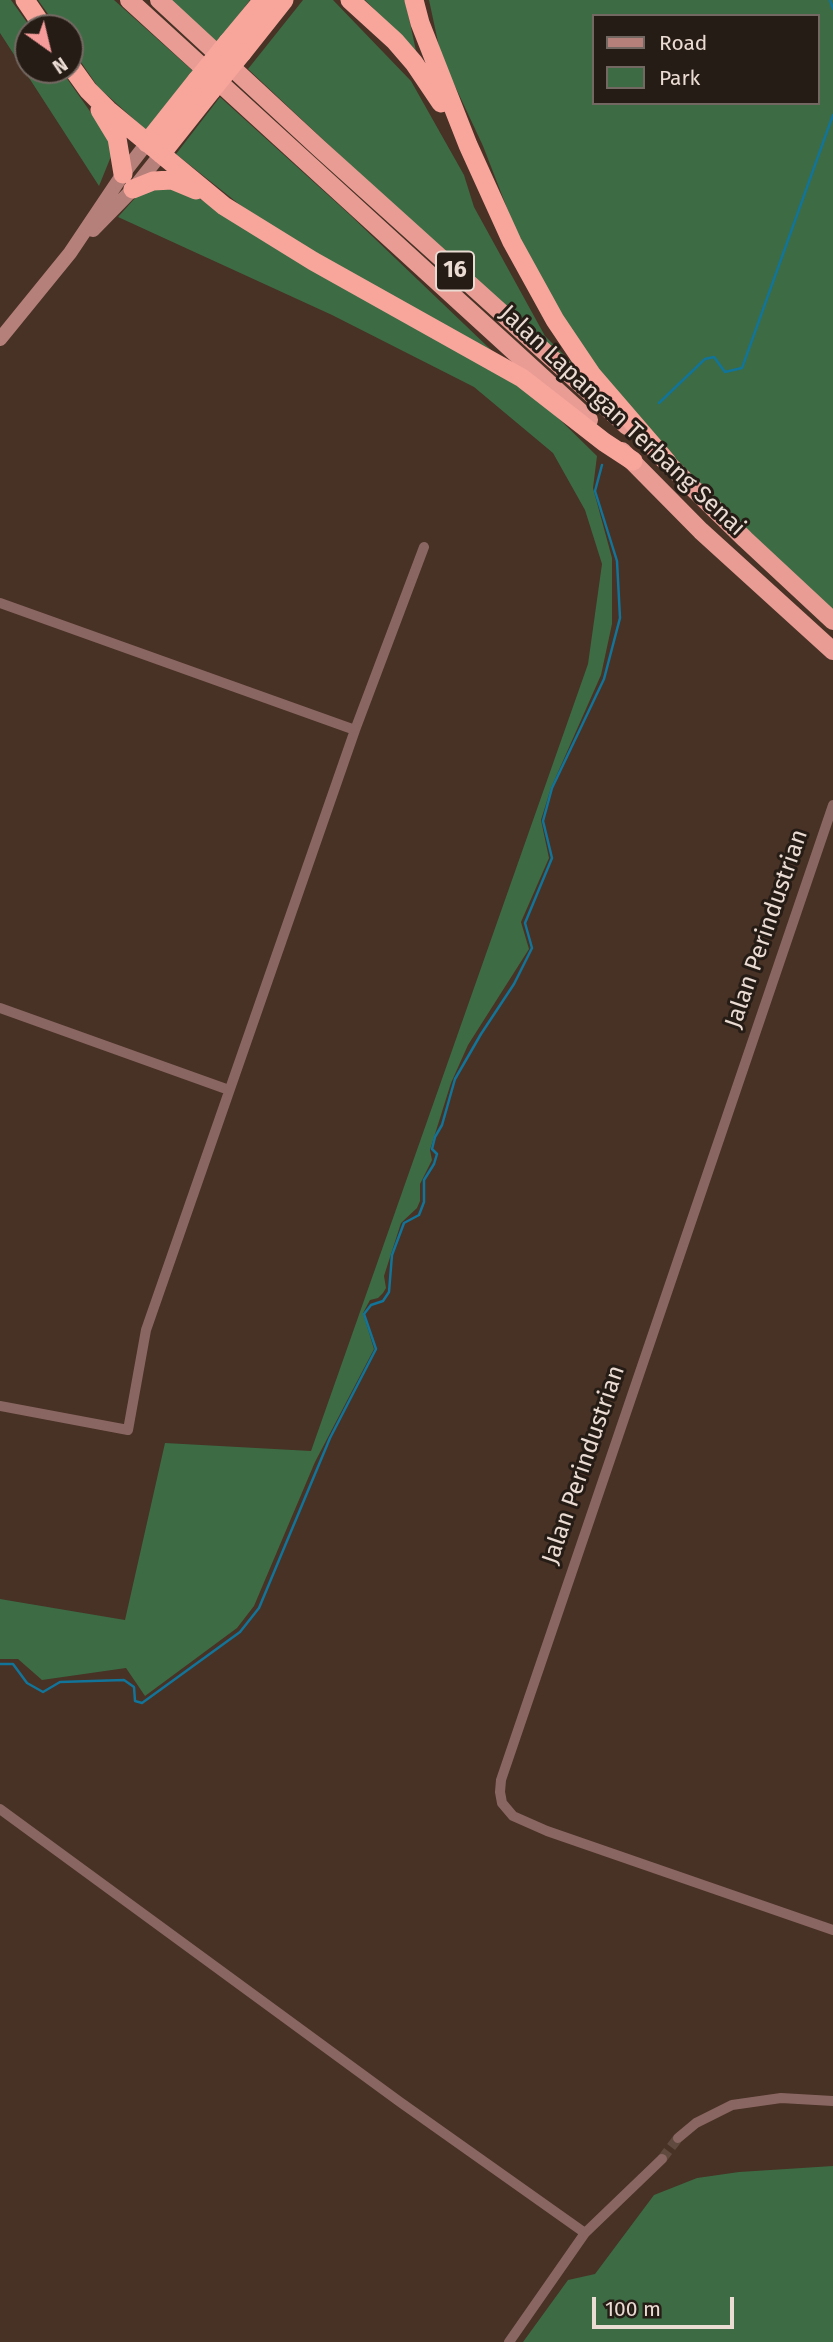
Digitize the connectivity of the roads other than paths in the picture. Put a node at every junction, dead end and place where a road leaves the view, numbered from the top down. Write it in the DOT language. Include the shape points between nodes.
graph roads {
  1 [pos="129,0"];
  2 [pos="159,0"];
  3 [pos="262,0"];
  4 [pos="284,0"];
  5 [pos="350,0"];
  6 [pos="414,0"];
  7 [pos="235,48"];
  8 [pos="84,84"];
  9 [pos="88,90"];
  10 [pos="468,145"];
  11 [pos="154,148"];
  12 [pos="128,181"];
  13 [pos="224,205"];
  14 [pos="0,339"];
  15 [pos="633,461"];
  16 [pos="667,462"];
  17 [pos="424,547"];
  18 [pos="0,603"];
  19 [pos="833,621"];
  20 [pos="833,651"];
  21 [pos="355,730"];
  22 [pos="833,805"];
  23 [pos="0,1009"];
  24 [pos="229,1090"];
  25 [pos="0,1406"];
  26 [pos="0,1809"];
  27 [pos="833,1930"];
  28 [pos="833,2101"];
  29 [pos="678,2138"];
  30 [pos="662,2159"];
  31 [pos="585,2233"];
  32 [pos="509,2342"];
  1 -- 15 [label="highway, Jalan Lapangan Terbang Senai / 16"];
  2 -- 16 [label="highway, Jalan Lapangan Terbang Senai / 16"];
  3 -- 7 [label="highway"];
  4 -- 7 [label="highway"];
  5 -- 10 [label="highway" via="414,63"];
  6 -- 10 [label="highway"];
  7 -- 11 [label="highway, bridge"];
  8 -- 9 [label="highway"];
  9 -- 11 [label="highway"];
  9 -- 12 [label="highway" via="117,138"];
  10 -- 16 [label="highway" via="512,242 555,320 592,375"];
  11 -- 12 [label="main road"];
  11 -- 13 [label="highway"];
  12 -- 13 [label="highway" via="172,180"];
  12 -- 14 [label="main road"];
  13 -- 15 [label="highway" via="313,261 522,378"];
  15 -- 20 [label="highway, Jalan Lapangan Terbang Senai / 16" via="701,531"];
  16 -- 19 [label="highway, Jalan Lapangan Terbang Senai / 16"];
  17 -- 21 [label="street"];
  18 -- 21 [label="street"];
  21 -- 24 [label="street"];
  22 -- 27 [label="street, Jalan Perindustrian" via="500,1792 513,1816 547,1831"];
  23 -- 24 [label="street"];
  24 -- 25 [label="street" via="146,1330 128,1430"];
  26 -- 31 [label="street"];
  28 -- 29 [label="street" via="780,2098 732,2105"];
  30 -- 31 [label="street"];
  31 -- 32 [label="street"];
}
